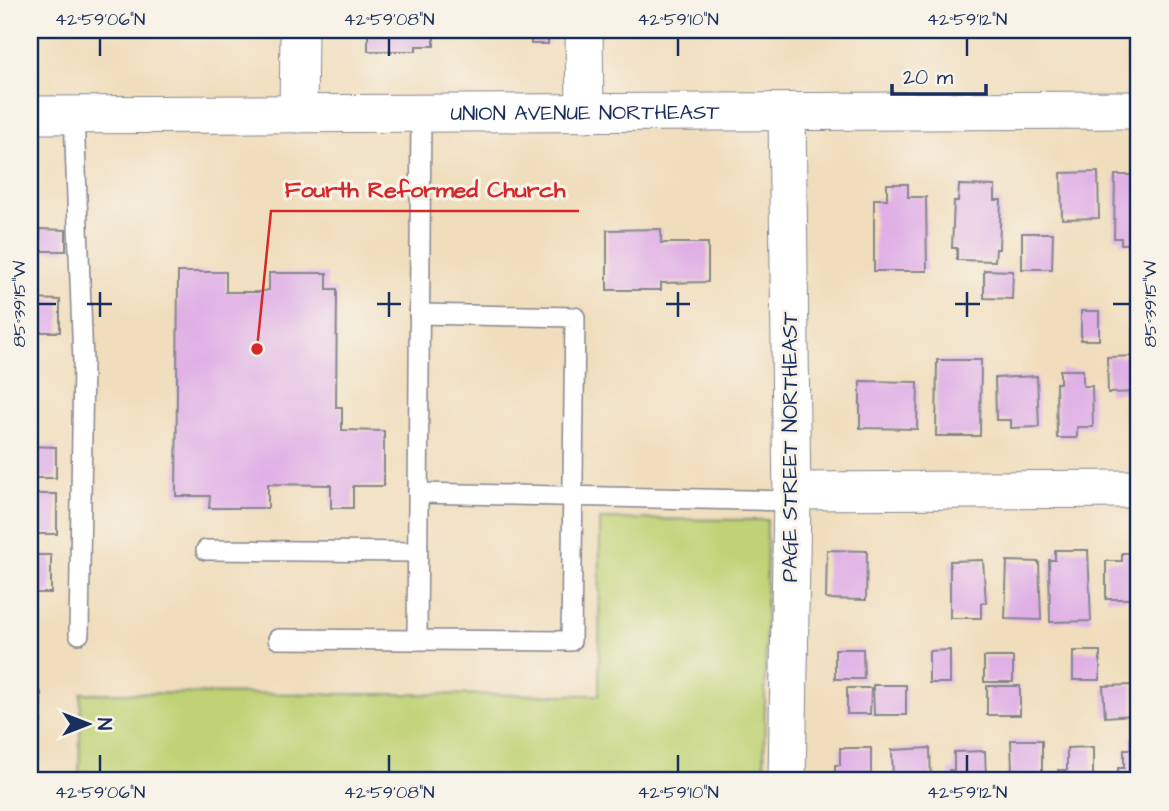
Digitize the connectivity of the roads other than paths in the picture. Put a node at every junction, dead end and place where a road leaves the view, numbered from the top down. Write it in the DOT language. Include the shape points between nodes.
graph roads {
  1 [pos="299,30"];
  2 [pos="584,30"];
  3 [pos="1139,110"];
  4 [pos="421,113"];
  5 [pos="585,113"];
  6 [pos="788,113"];
  7 [pos="298,114"];
  8 [pos="30,115"];
  9 [pos="74,115"];
  10 [pos="419,314"];
  11 [pos="1139,489"];
  12 [pos="418,493"];
  13 [pos="573,496"];
  14 [pos="792,496"];
  15 [pos="206,550"];
  16 [pos="417,552"];
  17 [pos="79,634"];
  18 [pos="278,639"];
  19 [pos="417,640"];
  20 [pos="787,781"];
  1 -- 7 [label="street"];
  2 -- 5 [label="street"];
  3 -- 6 [label="street, UNION AVENUE NORTHEAST"];
  4 -- 5 [label="street, UNION AVENUE NORTHEAST"];
  4 -- 7 [label="street, UNION AVENUE NORTHEAST"];
  4 -- 10 [label="lane"];
  5 -- 6 [label="street, UNION AVENUE NORTHEAST"];
  6 -- 14 [label="street, PAGE STREET NORTHEAST"];
  7 -- 9 [label="street, UNION AVENUE NORTHEAST"];
  8 -- 9 [label="street, UNION AVENUE NORTHEAST"];
  9 -- 17 [label="lane" via="83,363"];
  10 -- 12 [label="lane"];
  10 -- 13 [label="lane" via="575,317"];
  11 -- 14 [label="street"];
  12 -- 13 [label="lane"];
  12 -- 16 [label="lane"];
  13 -- 14 [label="lane"];
  13 -- 19 [label="lane" via="571,640"];
  14 -- 20 [label="street, PAGE STREET NORTHEAST"];
  15 -- 16 [label="lane"];
  16 -- 19 [label="lane"];
  18 -- 19 [label="lane"];
}
